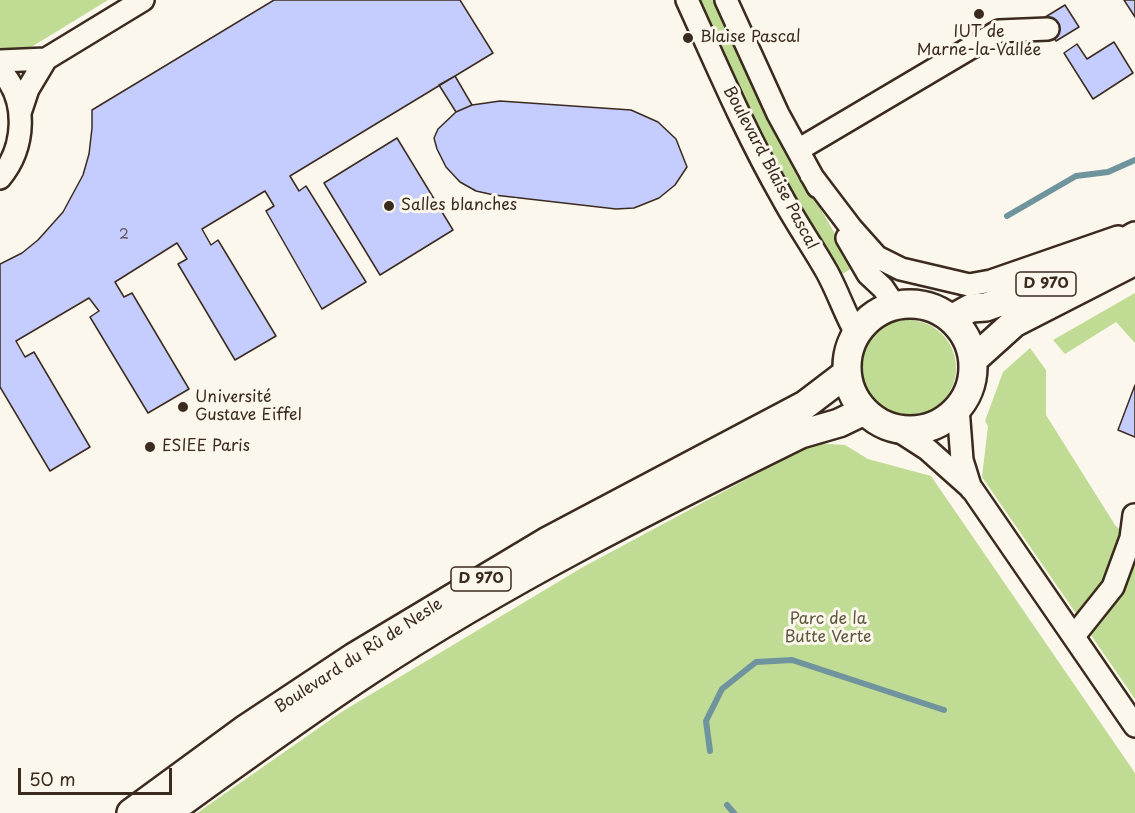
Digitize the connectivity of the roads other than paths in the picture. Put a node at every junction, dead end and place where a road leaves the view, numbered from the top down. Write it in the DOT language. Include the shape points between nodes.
graph roads {
  1 [pos="143,0"];
  2 [pos="687,0"];
  3 [pos="726,0"];
  4 [pos="1048,29"];
  5 [pos="46,59"];
  6 [pos="0,61"];
  7 [pos="0,70"];
  8 [pos="20,113"];
  9 [pos="798,150"];
  10 [pos="811,175"];
  11 [pos="0,178"];
  12 [pos="1135,230"];
  13 [pos="1135,236"];
  14 [pos="1135,261"];
  15 [pos="895,306"];
  16 [pos="951,319"];
  17 [pos="856,333"];
  18 [pos="973,360"];
  19 [pos="847,373"];
  20 [pos="958,408"];
  21 [pos="864,411"];
  22 [pos="896,429"];
  23 [pos="972,489"];
  24 [pos="1134,515"];
  25 [pos="1074,636"];
  26 [pos="1135,726"];
  27 [pos="131,813"];
  28 [pos="167,813"];
  1 -- 5 [label="street"];
  2 -- 17 [label="street, Boulevard Blaise Pascal" via="735,106"];
  3 -- 9 [label="street, Boulevard Blaise Pascal"];
  4 -- 9 [label="street" via="999,31"];
  5 -- 6 [label="street"];
  5 -- 8 [label="street" via="28,89"];
  7 -- 8 [label="street" via="14,92"];
  8 -- 11 [label="street" via="19,140 9,167"];
  9 -- 10 [label="street, Boulevard Blaise Pascal"];
  10 -- 12 [label="street" via="877,257 901,269 969,285 992,281"];
  10 -- 15 [label="street, Boulevard Blaise Pascal" via="868,274"];
  13 -- 16 [label="main road, D 970" via="1083,267"];
  14 -- 18 [label="main road, D 970" via="1014,323"];
  15 -- 16 [label="main road" via="924,305"];
  15 -- 17 [label="main road" via="872,317"];
  16 -- 18 [label="main road" via="966,338"];
  17 -- 19 [label="main road"];
  18 -- 20 [label="main road" via="972,380"];
  19 -- 21 [label="main road" via="852,392"];
  19 -- 27 [label="main road, Boulevard du Rû de Nesle / D 970" via="805,405 546,542 364,651"];
  20 -- 22 [label="main road" via="944,421 926,429"];
  20 -- 23 [label="street" via="962,460"];
  21 -- 22 [label="main road"];
  21 -- 28 [label="main road" via="801,434 738,465 485,600 368,671"];
  22 -- 23 [label="street" via="927,449"];
  23 -- 25 [label="street"];
  24 -- 25 [label="street" via="1131,538 1113,587"];
  25 -- 26 [label="street"];
}
